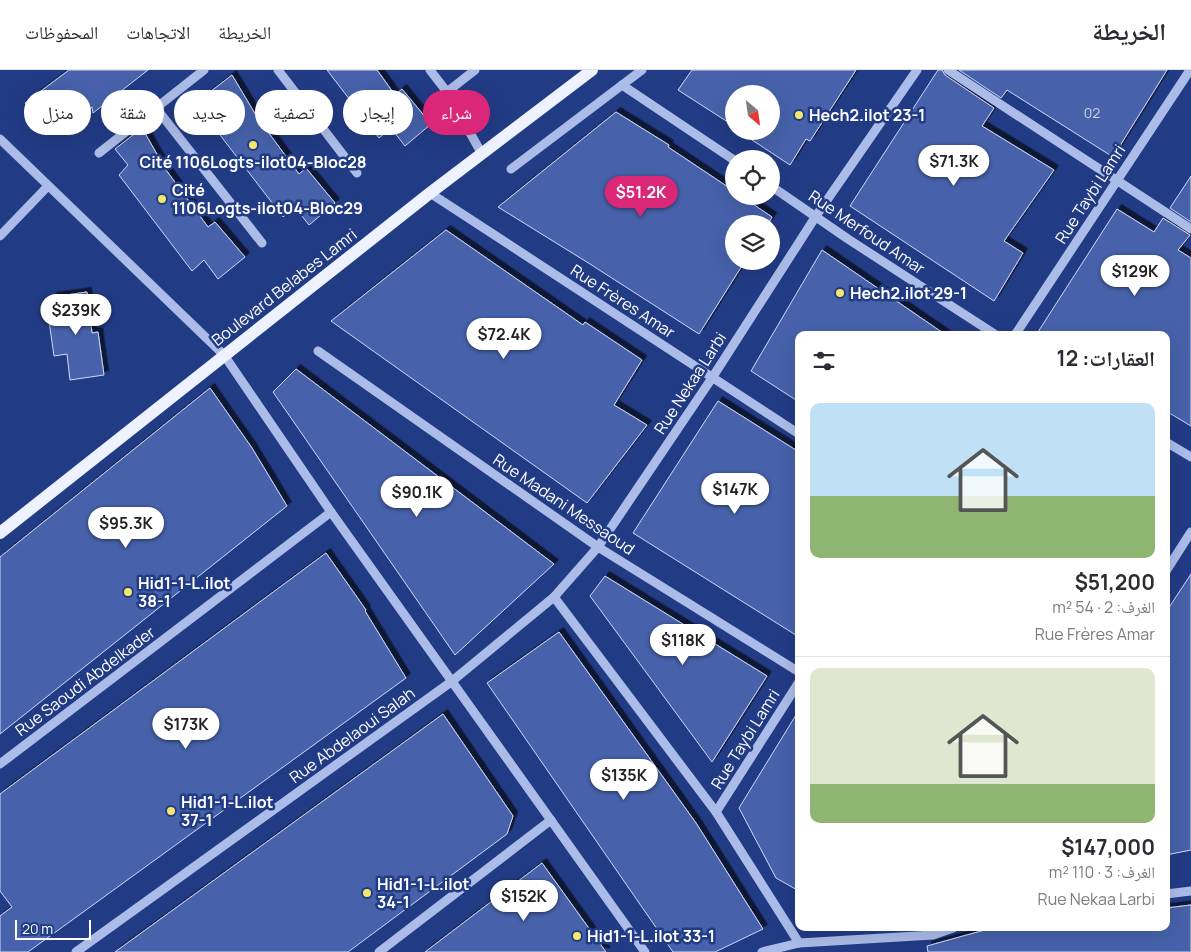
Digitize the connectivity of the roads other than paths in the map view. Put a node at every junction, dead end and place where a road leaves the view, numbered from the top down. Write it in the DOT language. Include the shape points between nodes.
graph roads {
  1 [pos="204,70"];
  2 [pos="278,70"];
  3 [pos="430,70"];
  4 [pos="475,70"];
  5 [pos="592,70"];
  6 [pos="642,70"];
  7 [pos="917,70"];
  8 [pos="948,70"];
  9 [pos="1190,70"];
  10 [pos="622,85"];
  11 [pos="445,90"];
  12 [pos="450,90"];
  13 [pos="164,102"];
  14 [pos="164,118"];
  15 [pos="122,135"];
  16 [pos="471,135"];
  17 [pos="0,139"];
  18 [pos="99,153"];
  19 [pos="482,154"];
  20 [pos="725,154"];
  21 [pos="511,169"];
  22 [pos="357,172"];
  23 [pos="1118,180"];
  24 [pos="48,186"];
  25 [pos="780,192"];
  26 [pos="430,193"];
  27 [pos="816,216"];
  28 [pos="1191,229"];
  29 [pos="0,236"];
  30 [pos="262,243"];
  31 [pos="990,331"];
  32 [pos="1018,331"];
  33 [pos="318,351"];
  34 [pos="224,355"];
  35 [pos="712,378"];
  36 [pos="795,431"];
  37 [pos="1170,444"];
  38 [pos="1191,457"];
  39 [pos="332,512"];
  40 [pos="1191,532"];
  41 [pos="0,533"];
  42 [pos="598,547"];
  43 [pos="1170,564"];
  44 [pos="554,597"];
  45 [pos="795,670"];
  46 [pos="451,682"];
  47 [pos="795,688"];
  48 [pos="0,764"];
  49 [pos="716,812"];
  50 [pos="551,820"];
  51 [pos="1191,891"];
  52 [pos="1170,894"];
  53 [pos="935,931"];
  54 [pos="799,944"];
  55 [pos="76,952"];
  56 [pos="379,952"];
  57 [pos="645,952"];
  58 [pos="762,952"];
  1 -- 13 [label="street"];
  2 -- 22 [label="street"];
  3 -- 11 [label="street"];
  4 -- 12 [label="street"];
  5 -- 19 [label="main road, Boulevard Belabes Lamri"];
  6 -- 10 [label="street"];
  7 -- 27 [label="street, Rue Nekaa Larbi"];
  8 -- 23 [label="street"];
  9 -- 23 [label="street, Rue Taybi Lamri"];
  10 -- 20 [label="street"];
  10 -- 21 [label="street"];
  14 -- 30 [label="street"];
  15 -- 18 [label="street"];
  16 -- 19 [label="street"];
  17 -- 24 [label="street"];
  19 -- 26 [label="main road, Boulevard Belabes Lamri"];
  23 -- 28 [label="street"];
  23 -- 32 [label="street, Rue Taybi Lamri"];
  24 -- 29 [label="street"];
  24 -- 34 [label="street"];
  25 -- 27 [label="street, Rue Merfoud Amar"];
  26 -- 34 [label="main road, Boulevard Belabes Lamri"];
  26 -- 35 [label="street, Rue Frères Amar"];
  27 -- 31 [label="street, Rue Merfoud Amar"];
  27 -- 35 [label="street, Rue Nekaa Larbi"];
  33 -- 42 [label="street, Rue Madani Messaoud"];
  34 -- 39 [label="street"];
  34 -- 41 [label="main road, Boulevard Belabes Lamri"];
  35 -- 36 [label="street, Rue Frères Amar"];
  35 -- 42 [label="street, Rue Nekaa Larbi"];
  37 -- 38 [label="street"];
  39 -- 46 [label="street"];
  39 -- 48 [label="street, Rue Saoudi Abdelkader"];
  40 -- 43 [label="street"];
  42 -- 44 [label="street, Rue Nekaa Larbi"];
  42 -- 45 [label="street, Rue Madani Messaoud"];
  44 -- 46 [label="street, Rue Nekaa Larbi"];
  44 -- 49 [label="street"];
  46 -- 50 [label="street"];
  46 -- 55 [label="street, Rue Abdelaoui Salah"];
  47 -- 49 [label="street, Rue Taybi Lamri"];
  49 -- 54 [label="street"];
  50 -- 56 [label="street"];
  50 -- 57 [label="street"];
  51 -- 52 [label="street"];
  53 -- 54 [label="street"];
  54 -- 58 [label="street"];
}
